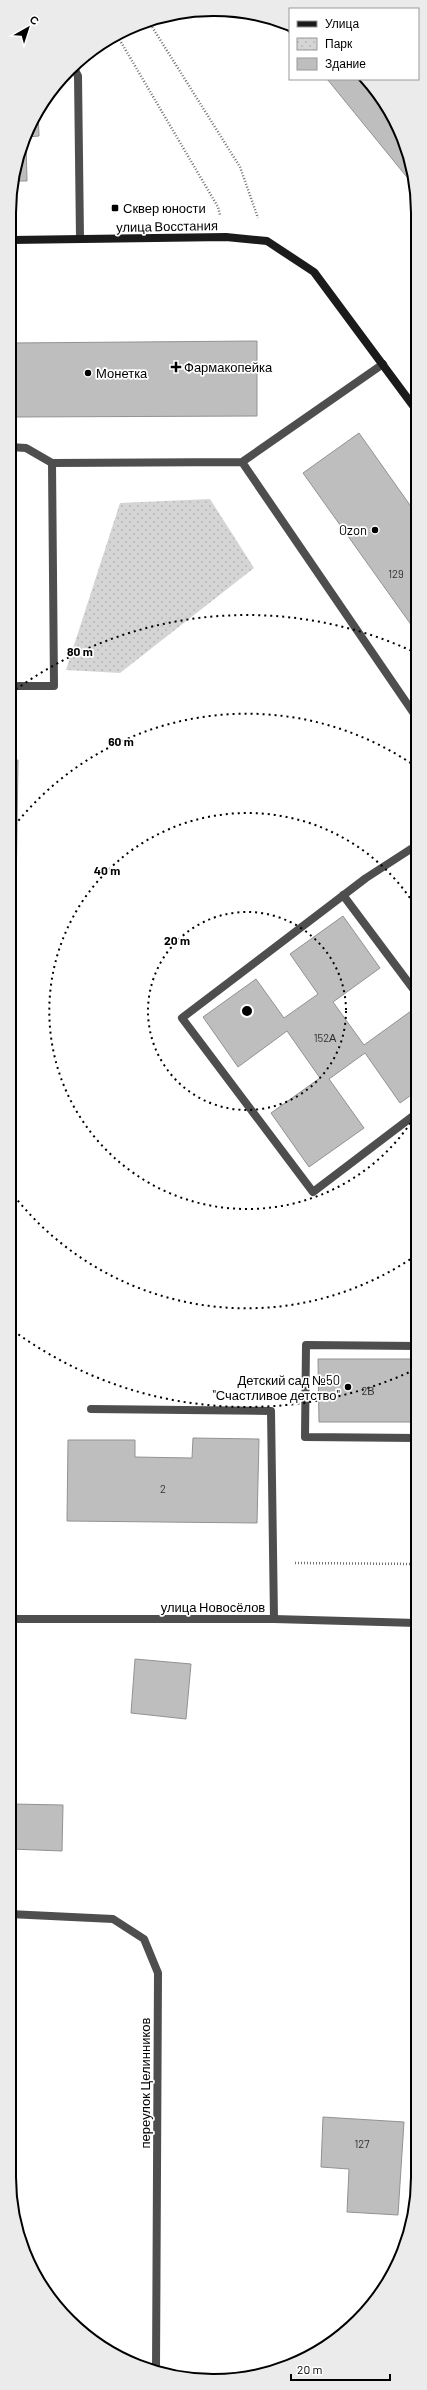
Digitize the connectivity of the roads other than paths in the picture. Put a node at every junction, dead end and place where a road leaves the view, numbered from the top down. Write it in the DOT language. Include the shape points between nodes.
graph roads {
  1 [pos="76,72"];
  2 [pos="80,239"];
  3 [pos="16,240"];
  4 [pos="383,364"];
  5 [pos="411,403"];
  6 [pos="16,447"];
  7 [pos="242,462"];
  8 [pos="52,463"];
  9 [pos="16,686"];
  10 [pos="411,709"];
  11 [pos="411,849"];
  12 [pos="343,896"];
  13 [pos="411,986"];
  14 [pos="411,1118"];
  15 [pos="411,1346"];
  16 [pos="92,1409"];
  17 [pos="411,1438"];
  18 [pos="16,1618"];
  19 [pos="274,1619"];
  20 [pos="411,1623"];
  21 [pos="16,1914"];
  22 [pos="156,2366"];
  1 -- 2 [label="street"];
  2 -- 3 [label="street, улица Восстания"];
  2 -- 4 [label="street, улица Восстания" via="226,237 267,241 314,272"];
  4 -- 5 [label="street, улица Восстания"];
  4 -- 7 [label="street"];
  6 -- 8 [label="street" via="26,448"];
  7 -- 8 [label="street"];
  7 -- 10 [label="street"];
  8 -- 9 [label="street" via="54,686"];
  11 -- 12 [label="street"];
  12 -- 13 [label="street"];
  12 -- 14 [label="street" via="182,1018 313,1192"];
  15 -- 17 [label="street" via="306,1345 305,1437"];
  16 -- 19 [label="street" via="271,1411"];
  18 -- 19 [label="street, улица Новосёлов"];
  19 -- 20 [label="street, улица Новосёлов"];
  21 -- 22 [label="street, переулок Целинников" via="113,1919 144,1939 158,1973"];
}
